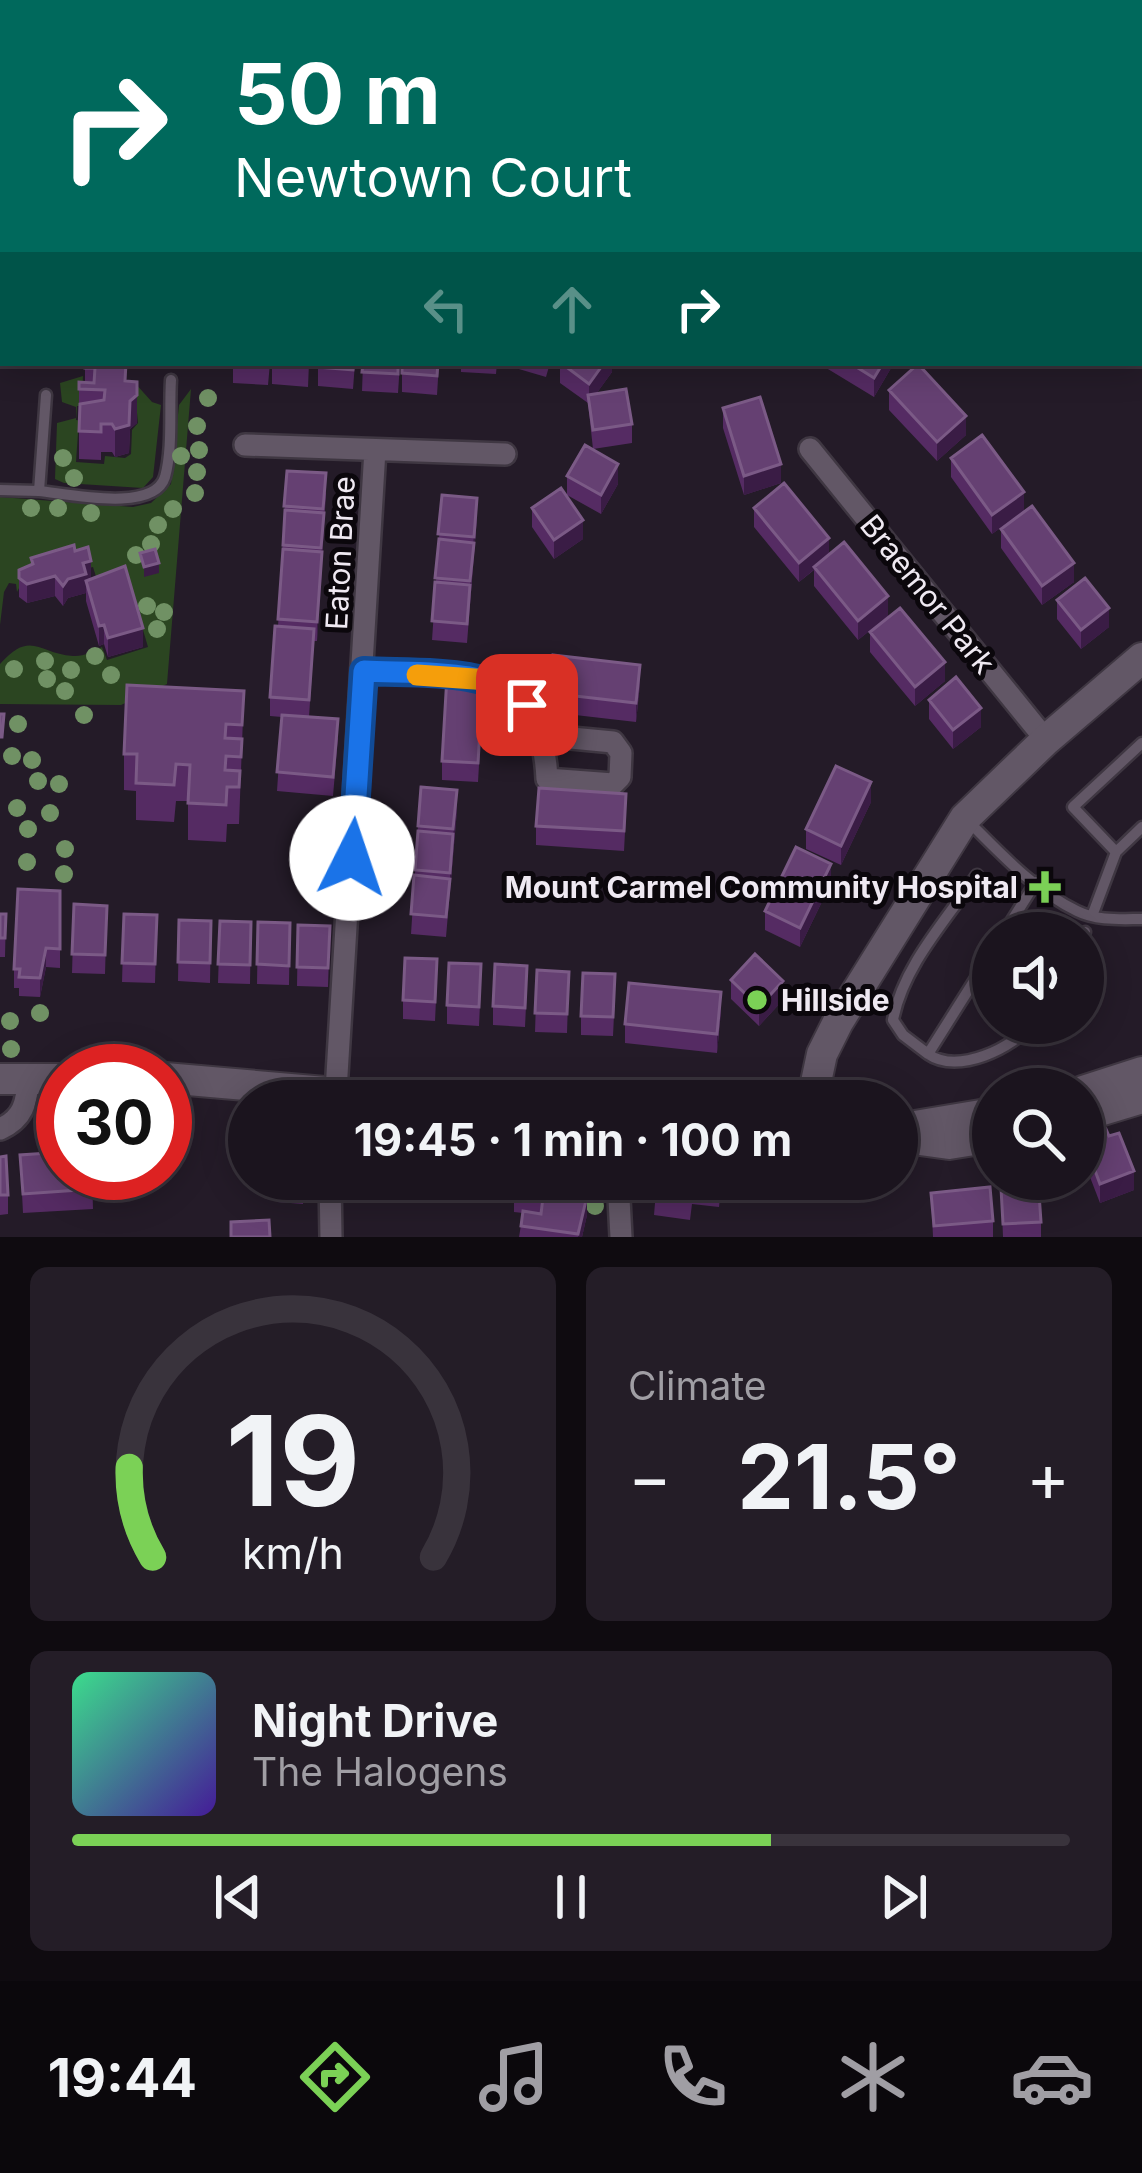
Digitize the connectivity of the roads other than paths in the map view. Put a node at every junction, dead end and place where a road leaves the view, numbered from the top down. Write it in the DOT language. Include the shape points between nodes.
graph roads {
  1 [pos="171,380"];
  2 [pos="46,395"];
  3 [pos="245,445"];
  4 [pos="810,449"];
  5 [pos="375,450"];
  6 [pos="505,454"];
  7 [pos="0,490"];
  8 [pos="39,491"];
  9 [pos="1142,658"];
  10 [pos="364,671"];
  11 [pos="540,735"];
  12 [pos="1046,740"];
  13 [pos="1142,743"];
  14 [pos="965,818"];
  15 [pos="1142,827"];
  16 [pos="1116,852"];
  17 [pos="976,875"];
  18 [pos="1036,883"];
  19 [pos="1017,912"];
  20 [pos="1079,912"];
  21 [pos="1094,912"];
  22 [pos="1104,917"];
  23 [pos="1142,919"];
  24 [pos="972,984"];
  25 [pos="1002,1044"];
  26 [pos="928,1054"];
  27 [pos="1142,1072"];
  28 [pos="14,1079"];
  29 [pos="335,1080"];
  30 [pos="816,1080"];
  31 [pos="192,1081"];
  32 [pos="1104,1084"];
  33 [pos="228,1085"];
  34 [pos="1142,1098"];
  35 [pos="1104,1110"];
  36 [pos="972,1117"];
  37 [pos="0,1129"];
  38 [pos="918,1129"];
  39 [pos="918,1137"];
  40 [pos="972,1140"];
  41 [pos="330,1200"];
  42 [pos="619,1200"];
  43 [pos="331,1237"];
  44 [pos="621,1237"];
  1 -- 8 [label="lane" via="165,476 156,491 139,499"];
  2 -- 8 [label="lane"];
  3 -- 5 [label="street, Eaton Brae"];
  4 -- 12 [label="street, Braemor Park"];
  5 -- 6 [label="street, Eaton Brae"];
  5 -- 10 [label="street, Eaton Brae"];
  7 -- 8 [label="lane"];
  9 -- 12 [label="street"];
  10 -- 11 [label="street" via="493,680 527,705"];
  10 -- 29 [label="street, Eaton Brae"];
  12 -- 14 [label="street"];
  13 -- 16 [label="lane" via="1073,807"];
  14 -- 18 [label="lane"];
  14 -- 30 [label="street" via="838,1022"];
  15 -- 16 [label="lane"];
  16 -- 21 [label="lane"];
  17 -- 26 [label="lane" via="896,1005 893,1020"];
  18 -- 19 [label="lane"];
  18 -- 20 [label="lane"];
  22 -- 23 [label="lane"];
  24 -- 26 [label="lane"];
  25 -- 26 [label="lane" via="962,1063"];
  27 -- 32 [label="street"];
  28 -- 37 [label="street" via="25,1107"];
  31 -- 33 [label="street"];
  34 -- 35 [label="street"];
  36 -- 38 [label="street"];
  39 -- 40 [label="street"];
  41 -- 43 [label="street"];
  42 -- 44 [label="street"];
}
